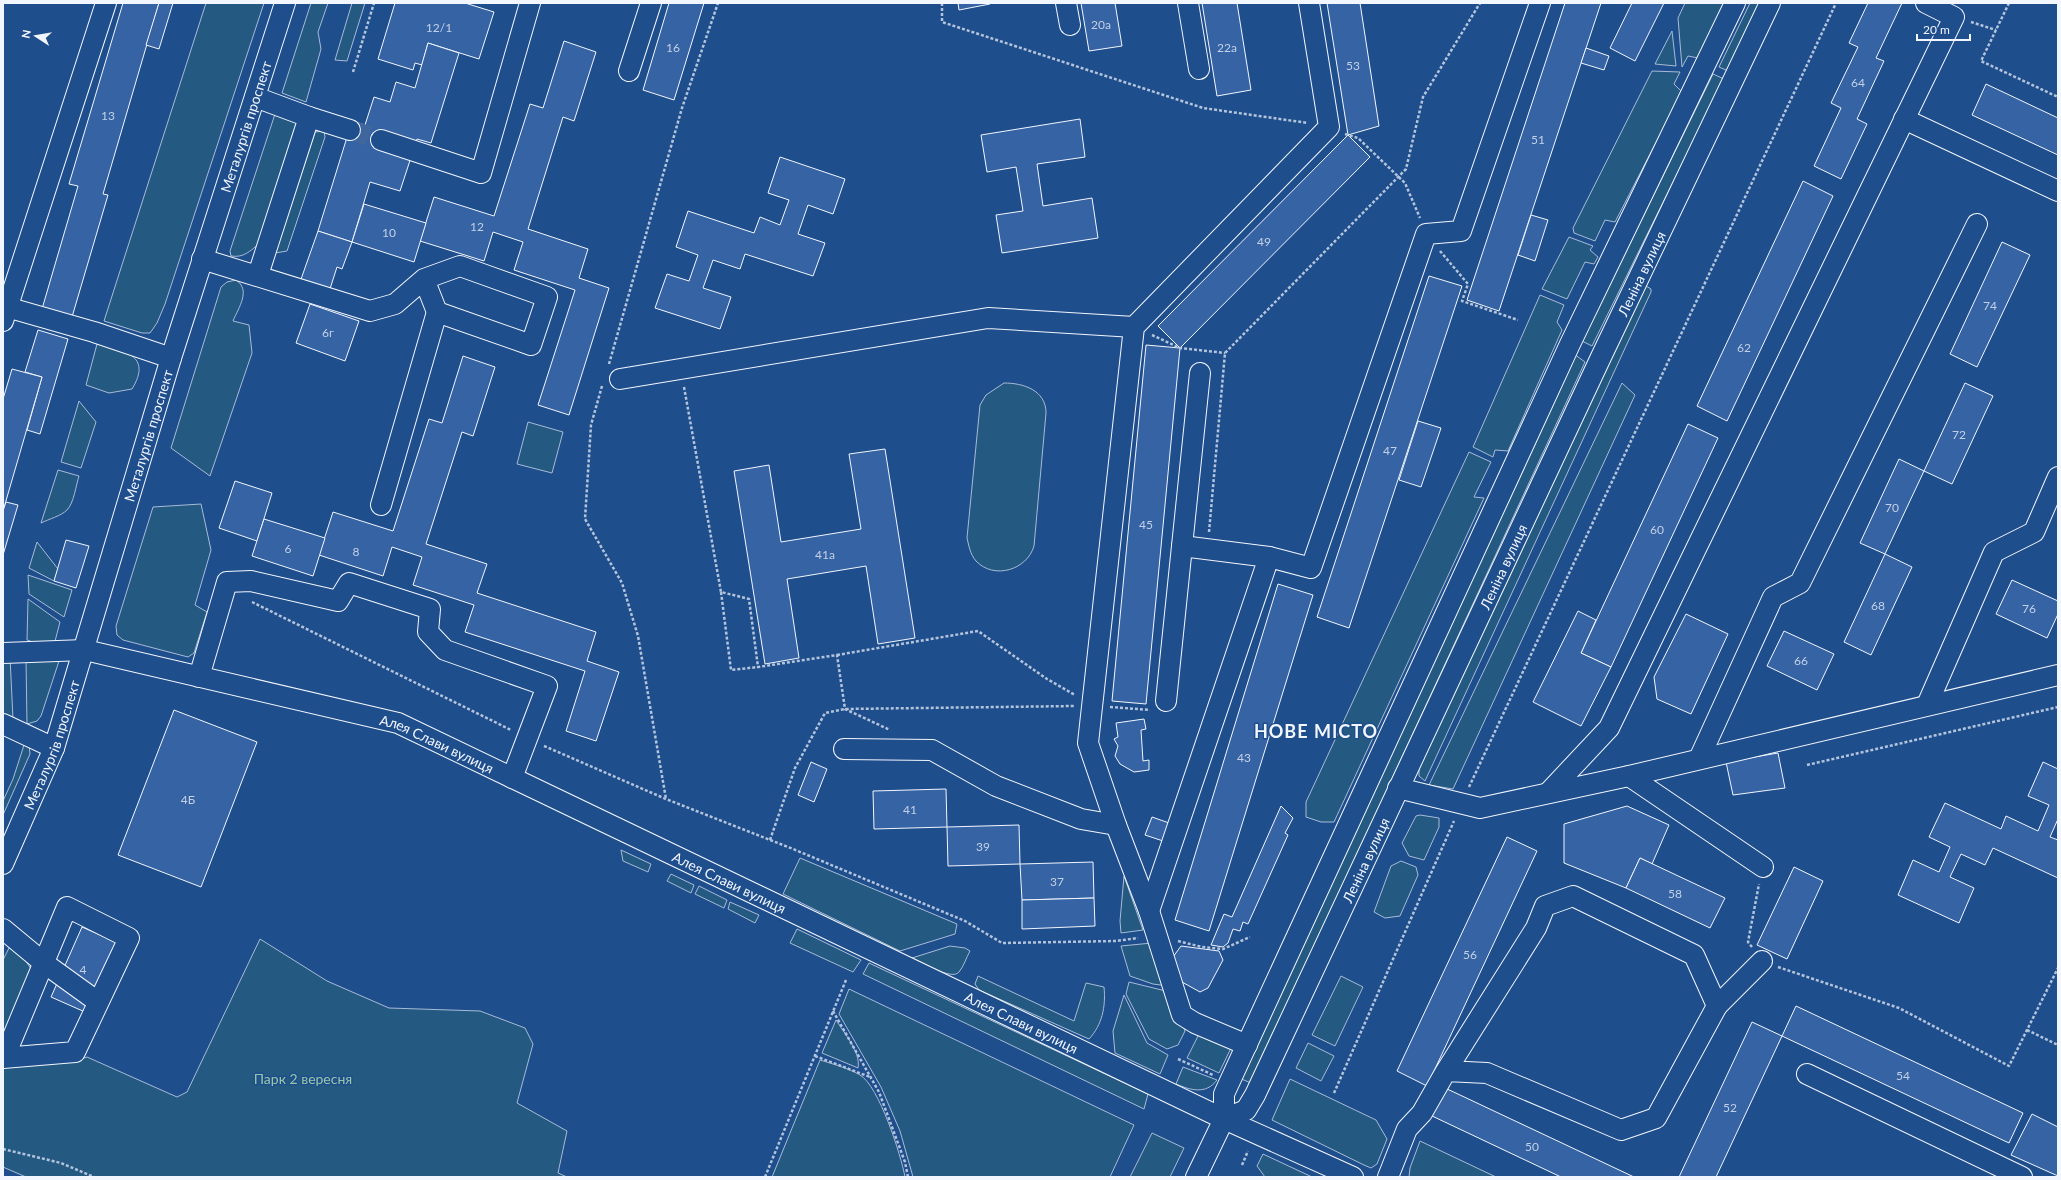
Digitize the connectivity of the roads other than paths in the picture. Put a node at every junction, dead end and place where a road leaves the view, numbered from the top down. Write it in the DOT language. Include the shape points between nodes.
graph roads {
  1 [pos="106,3"];
  2 [pos="285,3"];
  3 [pos="530,3"];
  4 [pos="651,3"];
  5 [pos="1066,3"];
  6 [pos="1188,3"];
  7 [pos="1309,3"];
  8 [pos="1540,3"];
  9 [pos="1735,3"];
  10 [pos="1770,3"];
  11 [pos="1926,3"];
  12 [pos="1070,25"];
  13 [pos="1198,69"];
  14 [pos="629,71"];
  15 [pos="255,97"];
  16 [pos="309,117"];
  17 [pos="1904,119"];
  18 [pos="350,130"];
  19 [pos="381,140"];
  20 [pos="2058,191"];
  21 [pos="1977,224"];
  22 [pos="202,259"];
  23 [pos="258,275"];
  24 [pos="424,279"];
  25 [pos="4,311"];
  26 [pos="437,312"];
  27 [pos="1134,327"];
  28 [pos="171,358"];
  29 [pos="1200,373"];
  30 [pos="611,375"];
  31 [pos="2058,477"];
  32 [pos="381,505"];
  33 [pos="1182,546"];
  34 [pos="1269,557"];
  35 [pos="85,650"];
  36 [pos="3,653"];
  37 [pos="2058,675"];
  38 [pos="199,677"];
  39 [pos="1166,701"];
  40 [pos="1927,705"];
  41 [pos="3,724"];
  42 [pos="54,748"];
  43 [pos="844,749"];
  44 [pos="1700,759"];
  45 [pos="1629,776"];
  46 [pos="512,778"];
  47 [pos="1398,788"];
  48 [pos="1548,793"];
  49 [pos="1116,825"];
  50 [pos="3,864"];
  51 [pos="1763,867"];
  52 [pos="1149,911"];
  53 [pos="3,930"];
  54 [pos="1762,961"];
  55 [pos="44,963"];
  56 [pos="98,1002"];
  57 [pos="1717,1006"];
  58 [pos="1247,1045"];
  59 [pos="4,1058"];
  60 [pos="1446,1071"];
  61 [pos="1807,1074"];
  62 [pos="1224,1119"];
  63 [pos="1196,1177"];
  64 [pos="1353,1177"];
  65 [pos="1388,1177"];
  66 [pos="2022,1177"];
  1 -- 25 [label="street"];
  2 -- 15 [label="street, Металургів проспект"];
  3 -- 19 [label="street" via="481,173"];
  4 -- 14 [label="street"];
  5 -- 12 [label="street"];
  6 -- 13 [label="street"];
  7 -- 27 [label="street" via="1329,127"];
  8 -- 34 [label="street" via="1461,231 1426,234 1311,568"];
  9 -- 58 [label="street" via="1570,344"];
  10 -- 47 [label="street, Леніна вулиця"];
  11 -- 17 [label="street" via="1954,17"];
  15 -- 16 [label="street"];
  15 -- 22 [label="street, Металургів проспект"];
  16 -- 18 [label="street"];
  16 -- 23 [label="street"];
  17 -- 20 [label="street"];
  17 -- 48 [label="street" via="1609,728"];
  21 -- 44 [label="street" via="1800,583 1773,597"];
  22 -- 23 [label="street"];
  22 -- 28 [label="street, Металургів проспект"];
  23 -- 24 [label="street" via="370,311 395,304"];
  24 -- 26 [label="street"];
  24 -- 26 [label="street" via="460,266 547,297 531,345"];
  25 -- 28 [label="street"];
  26 -- 32 [label="street"];
  27 -- 30 [label="street" via="988,318 681,369"];
  27 -- 49 [label="street" via="1088,743"];
  28 -- 35 [label="street, Металургів проспект"];
  29 -- 33 [label="street"];
  31 -- 40 [label="street" via="2034,532 1994,552"];
  33 -- 34 [label="street"];
  33 -- 39 [label="street"];
  34 -- 52 [label="street"];
  35 -- 36 [label="street, Алея Слави вулиця"];
  35 -- 38 [label="street, Алея Слави вулиця"];
  35 -- 42 [label="street, Металургів проспект"];
  37 -- 40 [label="street"];
  38 -- 46 [label="street, Алея Слави вулиця" via="398,723"];
  38 -- 46 [label="street" via="228,582 251,581 338,601 349,583 430,609 428,632 445,650 547,686"];
  40 -- 44 [label="street"];
  41 -- 42 [label="street"];
  42 -- 50 [label="street, Металургів проспект"];
  43 -- 49 [label="street" via="932,750 996,786 1081,819"];
  44 -- 45 [label="street"];
  45 -- 48 [label="street"];
  45 -- 51 [label="street"];
  46 -- 62 [label="street, Алея Слави вулиця"];
  47 -- 48 [label="street" via="1480,808"];
  47 -- 62 [label="street, Леніна вулиця" via="1255,1095 1246,1110"];
  49 -- 52 [label="street"];
  52 -- 58 [label="street" via="1182,1015"];
  53 -- 55 [label="street"];
  54 -- 57 [label="street"];
  55 -- 56 [label="street"];
  55 -- 56 [label="street" via="67,907 128,938"];
  55 -- 59 [label="street"];
  56 -- 59 [label="street" via="75,1052"];
  57 -- 60 [label="street" via="1656,1118 1621,1130 1487,1073"];
  57 -- 60 [label="street" via="1694,955 1572,896 1545,906 1536,928"];
  58 -- 62 [label="street" via="1224,1094"];
  60 -- 65 [label="street" via="1422,1113 1407,1129"];
  61 -- 66 [label="street"];
  62 -- 63 [label="street"];
  62 -- 64 [label="street, Алея Слави вулиця"];
}
